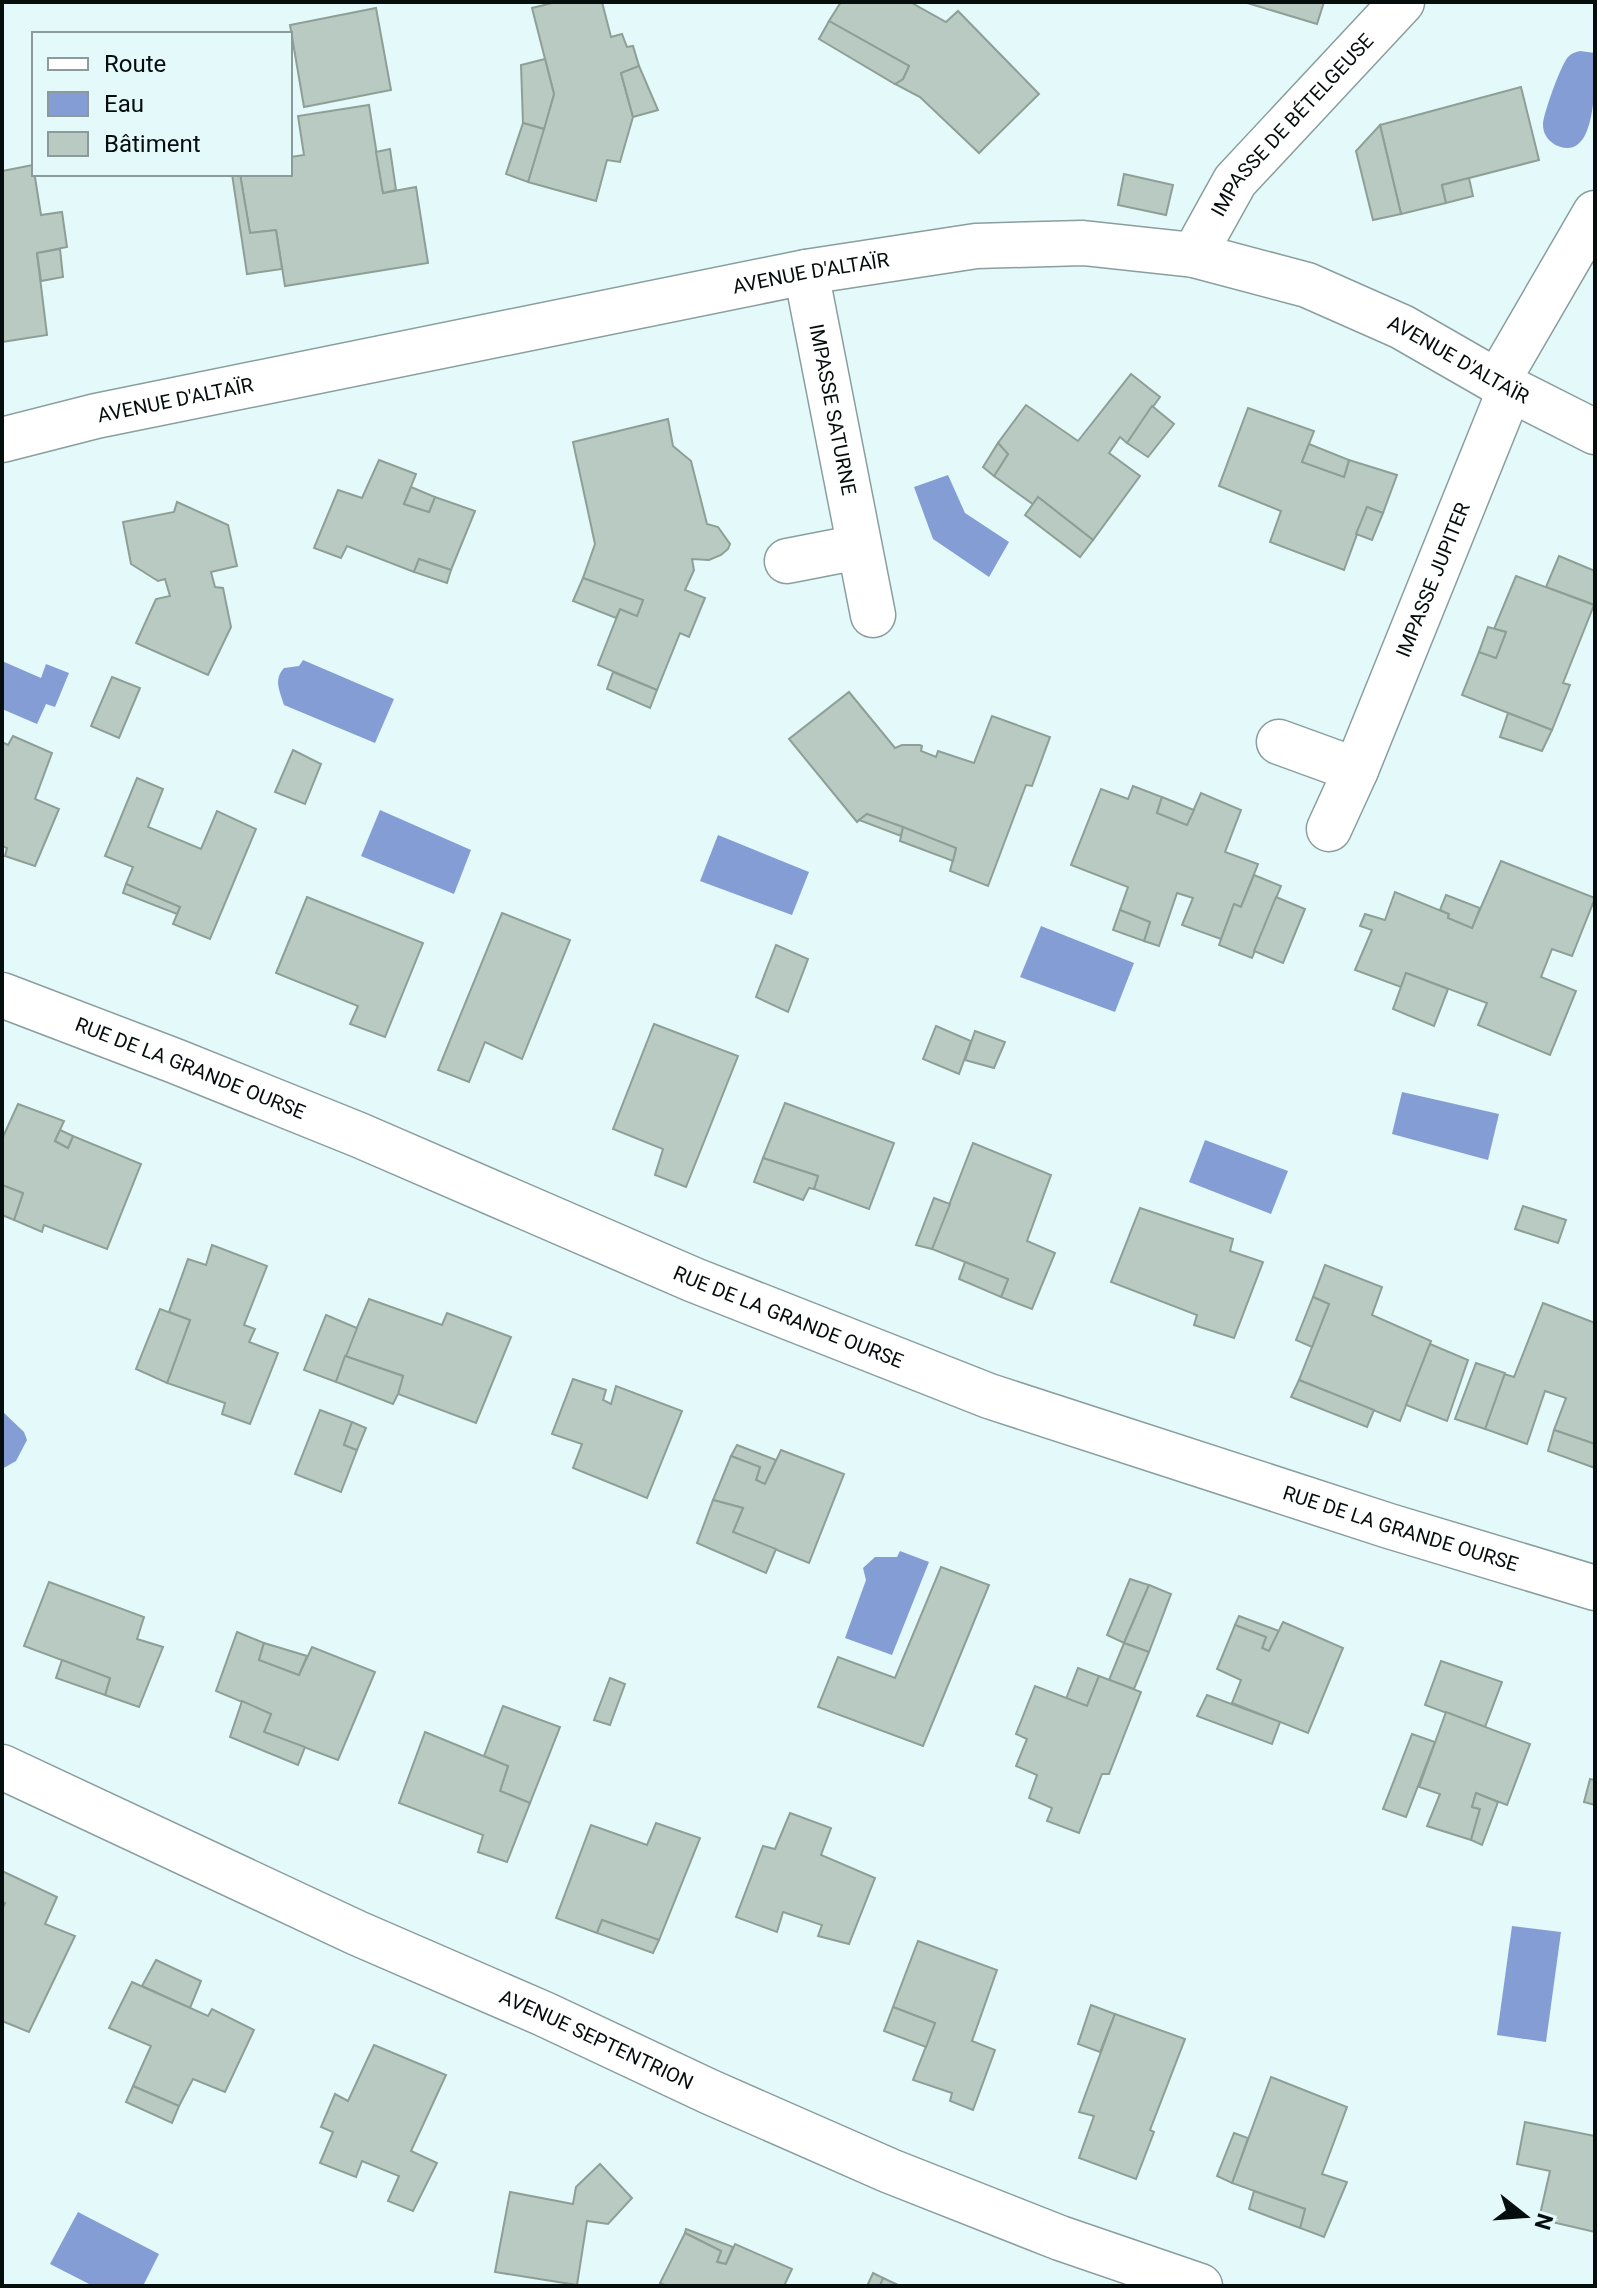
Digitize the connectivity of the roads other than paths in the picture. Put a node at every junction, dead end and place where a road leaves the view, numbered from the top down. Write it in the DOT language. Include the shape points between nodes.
graph roads {
  1 [pos="1402,2"];
  2 [pos="1595,213"];
  3 [pos="1194,255"];
  4 [pos="806,272"];
  5 [pos="1504,385"];
  6 [pos="1595,432"];
  7 [pos="2,440"];
  8 [pos="859,547"];
  9 [pos="787,561"];
  10 [pos="873,615"];
  11 [pos="1279,742"];
  12 [pos="1356,770"];
  13 [pos="1329,829"];
  14 [pos="2,995"];
  15 [pos="1595,1588"];
  16 [pos="2,1767"];
  17 [pos="1200,2286"];
  1 -- 3 [label="street, IMPASSE DE BÉTELGEUSE" via="1235,181"];
  2 -- 5 [label="street, IMPASSE JUPITER"];
  3 -- 4 [label="street, AVENUE D'ALTAÏR" via="1083,243 976,246"];
  3 -- 5 [label="street, AVENUE D'ALTAÏR" via="1307,285 1402,327"];
  4 -- 7 [label="street, AVENUE D'ALTAÏR" via="96,416"];
  4 -- 8 [label="street, IMPASSE SATURNE"];
  5 -- 6 [label="street, AVENUE D'ALTAÏR"];
  5 -- 12 [label="street, IMPASSE JUPITER"];
  8 -- 9 [label="street"];
  8 -- 10 [label="street, IMPASSE SATURNE"];
  11 -- 12 [label="street"];
  12 -- 13 [label="street, IMPASSE JUPITER"];
  14 -- 15 [label="street, RUE DE LA GRANDE OURSE" via="359,1135 694,1280 989,1396"];
  16 -- 17 [label="street, AVENUE SEPTENTRION" via="357,1933 890,2171"];
}
